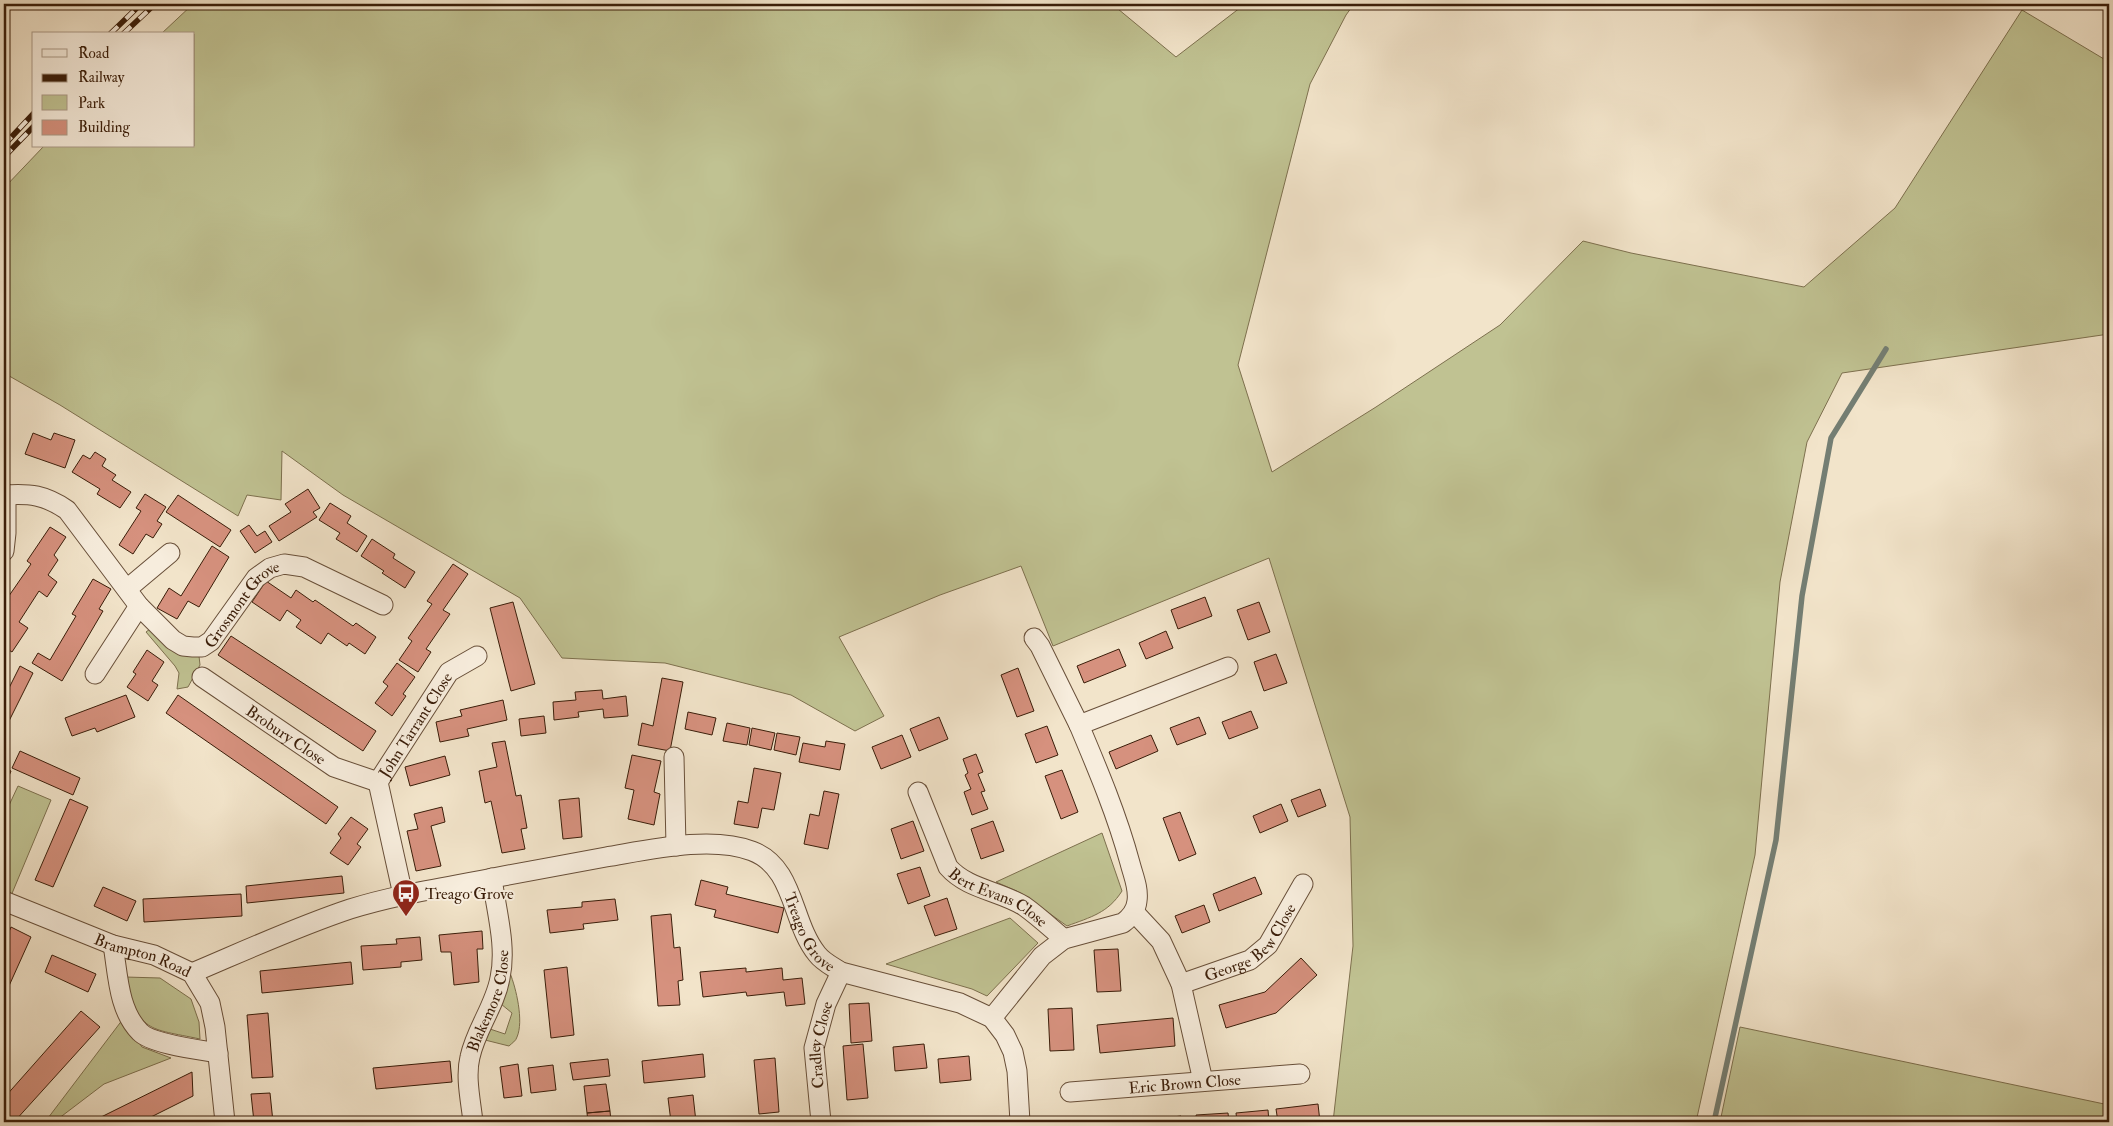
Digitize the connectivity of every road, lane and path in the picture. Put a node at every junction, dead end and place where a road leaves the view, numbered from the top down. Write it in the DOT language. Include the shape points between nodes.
graph roads {
  1 [pos="5,494"];
  2 [pos="4,551"];
  3 [pos="170,553"];
  4 [pos="127,589"];
  5 [pos="383,605"];
  6 [pos="139,606"];
  7 [pos="1034,638"];
  8 [pos="477,656"];
  9 [pos="1228,667"];
  10 [pos="95,674"];
  11 [pos="202,677"];
  12 [pos="1079,725"];
  13 [pos="674,757"];
  14 [pos="378,782"];
  15 [pos="918,792"];
  16 [pos="676,846"];
  17 [pos="492,878"];
  18 [pos="1303,884"];
  19 [pos="403,895"];
  20 [pos="4,901"];
  21 [pos="1134,912"];
  22 [pos="1064,939"];
  23 [pos="113,945"];
  24 [pos="841,972"];
  25 [pos="192,973"];
  26 [pos="1181,984"];
  27 [pos="992,1018"];
  28 [pos="218,1053"];
  29 [pos="1300,1074"];
  30 [pos="1203,1081"];
  31 [pos="1070,1092"];
  32 [pos="225,1122"];
  33 [pos="473,1122"];
  34 [pos="821,1122"];
  35 [pos="1020,1122"];
  1 -- 2 [label="street, Grosmont Grove"];
  1 -- 4 [label="street, Grosmont Grove" via="32,494 50,499 67,510"];
  3 -- 4 [label="street"];
  4 -- 6 [label="street, Grosmont Grove"];
  5 -- 6 [label="street, Grosmont Grove" via="304,567 284,564 270,568 256,578 211,641 193,648 173,640"];
  6 -- 10 [label="street"];
  7 -- 12 [label="street"];
  8 -- 14 [label="street, John Tarrant Close" via="449,672"];
  9 -- 12 [label="street"];
  11 -- 14 [label="street, Brobury Close" via="334,767"];
  12 -- 21 [label="street" via="1120,824 1136,888"];
  13 -- 16 [label="street"];
  14 -- 19 [label="street, John Tarrant Close"];
  15 -- 22 [label="street, Bert Evans Close" via="948,867 956,876 1024,907"];
  16 -- 17 [label="street, Treago Grove"];
  16 -- 24 [label="street, Treago Grove" via="736,847 753,851 768,861 782,875 816,953"];
  17 -- 19 [label="street, Treago Grove"];
  17 -- 33 [label="street, Blakemore Close" via="503,957 500,978 468,1067"];
  18 -- 26 [label="street, George Bew Close" via="1268,945 1250,960"];
  19 -- 25 [label="street, Treago Grove" via="342,912"];
  20 -- 23 [label="street, Brampton Road"];
  21 -- 22 [label="street" via="1123,923"];
  21 -- 26 [label="street, George Bew Close" via="1161,941"];
  22 -- 27 [label="street" via="1042,956"];
  23 -- 25 [label="street, Brampton Road" via="154,955"];
  23 -- 28 [label="street" via="124,1008 141,1034 169,1044"];
  24 -- 27 [label="street, Treago Grove" via="960,1002"];
  24 -- 34 [label="street, Cradley Close" via="826,1004 814,1048"];
  25 -- 28 [label="street, Brampton Road" via="210,1003"];
  26 -- 30 [label="street, George Bew Close"];
  27 -- 35 [label="street, Treago Grove" via="1013,1052"];
  28 -- 32 [label="street, Brampton Road"];
  29 -- 30 [label="street, Eric Brown Close"];
  30 -- 31 [label="street, Eric Brown Close"];
}
